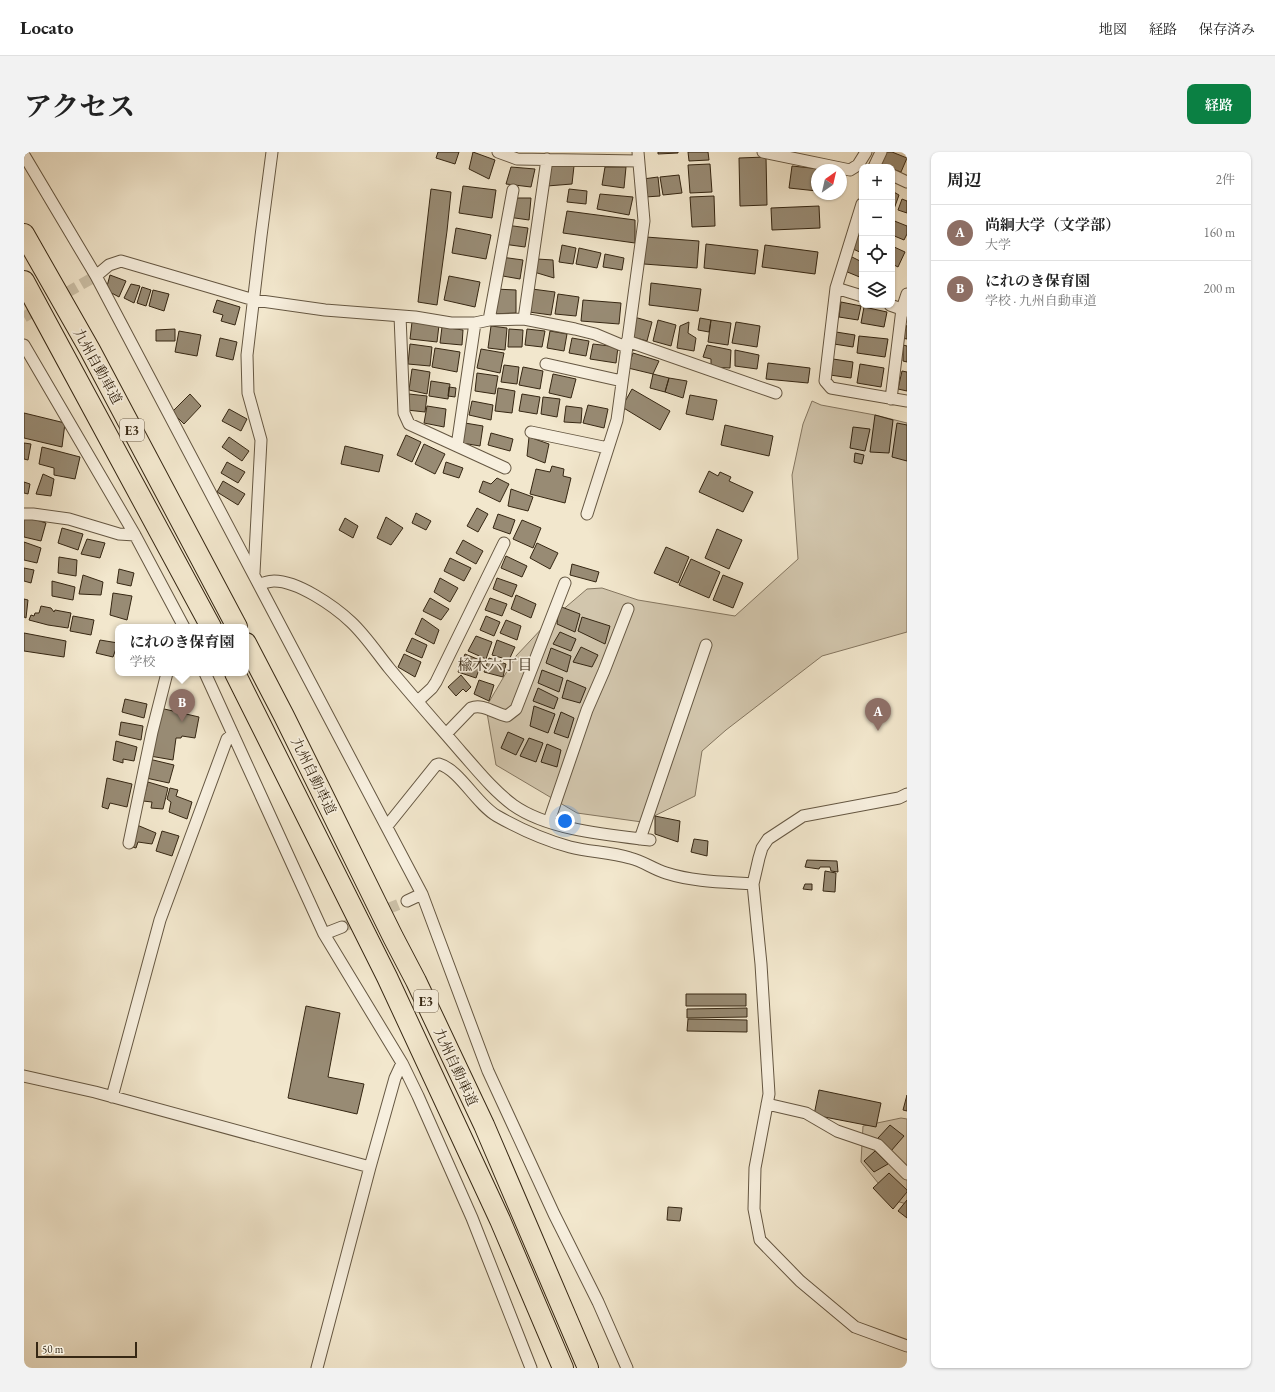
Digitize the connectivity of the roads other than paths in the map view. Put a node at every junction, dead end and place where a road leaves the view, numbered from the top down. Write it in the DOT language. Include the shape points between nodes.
graph roads {
  1 [pos="272,152"];
  2 [pos="498,152"];
  3 [pos="763,152"];
  4 [pos="866,152"];
  5 [pos="880,152"];
  6 [pos="24,155"];
  7 [pos="638,157"];
  8 [pos="547,160"];
  9 [pos="875,164"];
  10 [pos="895,177"];
  11 [pos="907,182"];
  12 [pos="513,190"];
  13 [pos="859,214"];
  14 [pos="24,234"];
  15 [pos="96,276"];
  16 [pos="24,281"];
  17 [pos="836,288"];
  18 [pos="907,294"];
  19 [pos="859,295"];
  20 [pos="254,300"];
  21 [pos="904,310"];
  22 [pos="400,316"];
  23 [pos="524,319"];
  24 [pos="489,320"];
  25 [pos="475,323"];
  26 [pos="627,344"];
  27 [pos="24,345"];
  28 [pos="546,364"];
  29 [pos="622,381"];
  30 [pos="776,393"];
  31 [pos="891,399"];
  32 [pos="907,402"];
  33 [pos="531,432"];
  34 [pos="458,446"];
  35 [pos="608,448"];
  36 [pos="505,468"];
  37 [pos="24,514"];
  38 [pos="587,514"];
  39 [pos="135,535"];
  40 [pos="504,544"];
  41 [pos="254,573"];
  42 [pos="565,583"];
  43 [pos="260,584"];
  44 [pos="628,609"];
  45 [pos="182,624"];
  46 [pos="208,624"];
  47 [pos="235,624"];
  48 [pos="706,645"];
  49 [pos="249,649"];
  50 [pos="166,676"];
  51 [pos="206,676"];
  52 [pos="236,676"];
  53 [pos="418,702"];
  54 [pos="233,734"];
  55 [pos="446,734"];
  56 [pos="907,794"];
  57 [pos="549,821"];
  58 [pos="387,826"];
  59 [pos="128,843"];
  60 [pos="753,884"];
  61 [pos="422,894"];
  62 [pos="407,901"];
  63 [pos="342,927"];
  64 [pos="324,934"];
  65 [pos="402,1064"];
  66 [pos="24,1076"];
  67 [pos="112,1097"];
  68 [pos="767,1104"];
  69 [pos="370,1166"];
  70 [pos="907,1174"];
  71 [pos="907,1346"];
  72 [pos="317,1368"];
  73 [pos="531,1368"];
  74 [pos="563,1368"];
  75 [pos="588,1368"];
  76 [pos="627,1368"];
  1 -- 20 [label="street"];
  2 -- 8 [label="street" via="517,159"];
  3 -- 4 [label="street" via="850,170 858,165"];
  5 -- 9 [label="street"];
  6 -- 15 [label="street"];
  7 -- 8 [label="street"];
  7 -- 26 [label="street" via="644,221"];
  8 -- 23 [label="street"];
  10 -- 11 [label="street"];
  12 -- 24 [label="street"];
  13 -- 17 [label="street"];
  14 -- 47 [label="highway, 九州自動車道 / E3" via="90,350"];
  15 -- 20 [label="street" via="109,265 121,261"];
  15 -- 41 [label="street"];
  16 -- 46 [label="highway, 九州自動車道 / E3"];
  17 -- 19 [label="street"];
  17 -- 31 [label="street" via="825,382 831,388"];
  18 -- 21 [label="street"];
  20 -- 22 [label="street" via="325,310"];
  20 -- 41 [label="street" via="248,355 248,393 261,440"];
  21 -- 31 [label="street"];
  22 -- 25 [label="street" via="452,323"];
  22 -- 34 [label="street" via="404,413 409,424"];
  23 -- 24 [label="street"];
  23 -- 26 [label="street" via="596,334"];
  24 -- 25 [label="street"];
  25 -- 34 [label="street"];
  26 -- 29 [label="street"];
  26 -- 30 [label="street"];
  27 -- 39 [label="street"];
  28 -- 29 [label="street"];
  29 -- 35 [label="street" via="617,420"];
  31 -- 32 [label="street"];
  33 -- 35 [label="street"];
  34 -- 36 [label="street"];
  35 -- 38 [label="street"];
  37 -- 39 [label="street" via="69,519 119,534"];
  39 -- 45 [label="street"];
  40 -- 53 [label="street" via="436,682"];
  41 -- 43 [label="street"];
  42 -- 55 [label="street" via="516,709 507,716 476,706"];
  43 -- 53 [label="street" via="284,582 306,590 322,600 350,622"];
  43 -- 58 [label="street"];
  44 -- 57 [label="street" via="587,710"];
  48 -- 57 [label="street" via="645,839 602,834"];
  49 -- 75 [label="highway, 九州自動車道 / E3" via="423,996 484,1125"];
  50 -- 59 [label="street"];
  51 -- 54 [label="street"];
  52 -- 74 [label="highway, 九州自動車道 / E3" via="387,977 500,1220"];
  53 -- 55 [label="street"];
  54 -- 64 [label="street"];
  54 -- 67 [label="street" via="227,739 160,920"];
  55 -- 57 [label="street" via="496,791 514,806"];
  56 -- 60 [label="street" via="899,798 803,816 768,839 759,858"];
  58 -- 60 [label="street" via="439,764 452,770 476,798 495,814 545,839 571,847 629,857 665,873 694,880"];
  58 -- 61 [label="street"];
  60 -- 68 [label="street" via="761,964 769,1094"];
  61 -- 62 [label="street"];
  61 -- 76 [label="street" via="488,1071"];
  63 -- 64 [label="street"];
  64 -- 65 [label="street"];
  65 -- 69 [label="street" via="395,1078"];
  65 -- 73 [label="street" via="472,1218"];
  66 -- 67 [label="street"];
  67 -- 69 [label="street"];
  68 -- 70 [label="street" via="806,1113 837,1131 878,1145"];
  68 -- 71 [label="street" via="755,1168 754,1209 760,1240 800,1281 855,1327"];
  69 -- 72 [label="street"];
}
